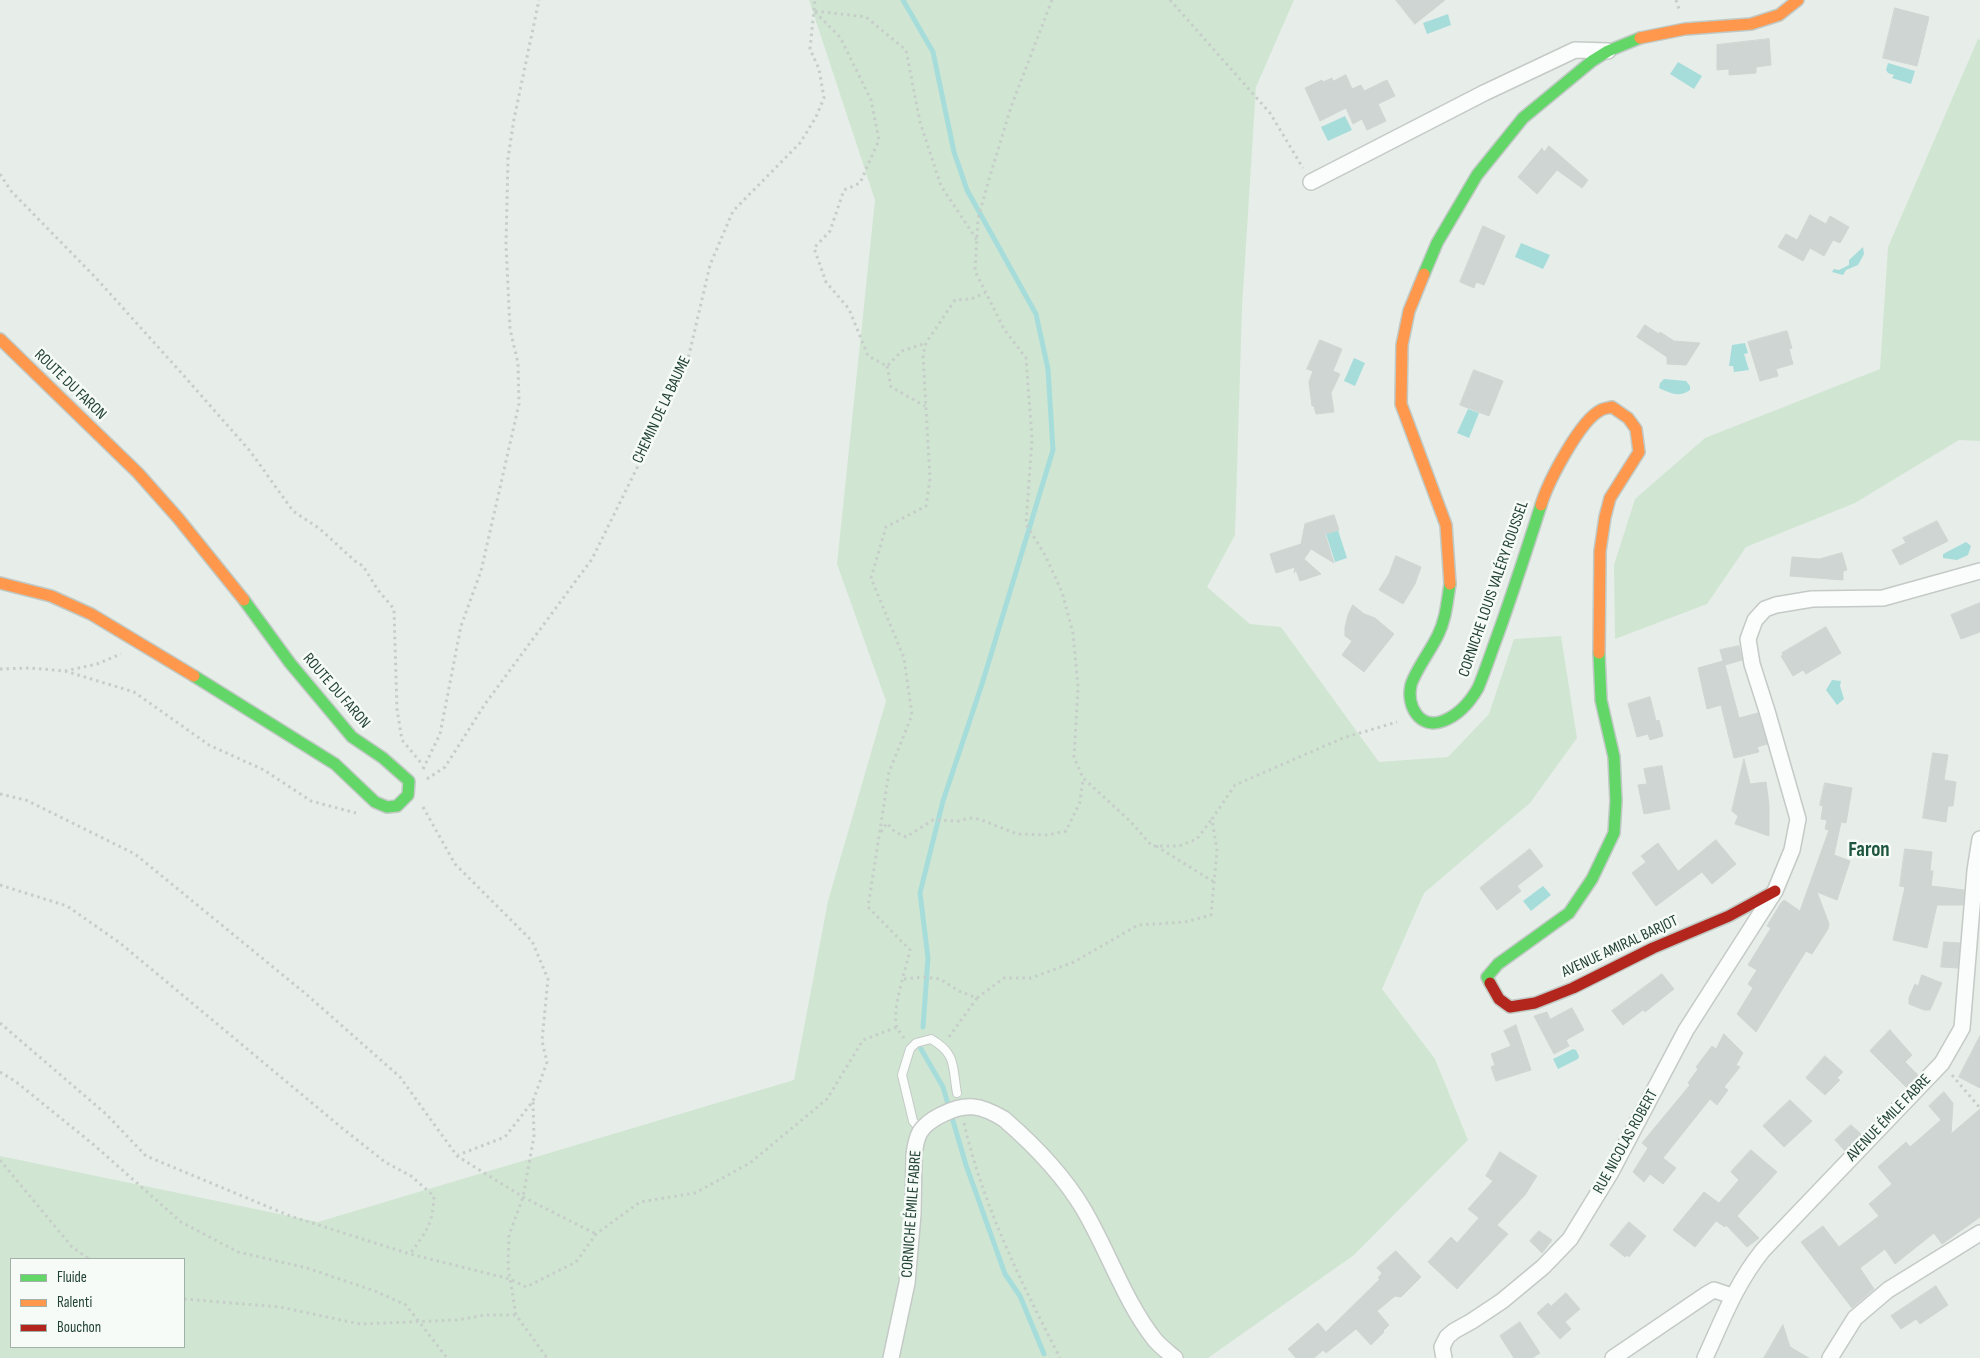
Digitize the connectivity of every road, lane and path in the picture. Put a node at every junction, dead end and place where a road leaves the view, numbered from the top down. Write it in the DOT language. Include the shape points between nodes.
graph roads {
  1 [pos="539,0"];
  2 [pos="815,0"];
  3 [pos="1052,0"];
  4 [pos="1170,0"];
  5 [pos="1798,0"];
  6 [pos="814,11"];
  7 [pos="1608,51"];
  8 [pos="0,174"];
  9 [pos="1311,182"];
  10 [pos="977,240"];
  11 [pos="986,292"];
  12 [pos="0,339"];
  13 [pos="926,343"];
  14 [pos="888,366"];
  15 [pos="926,407"];
  16 [pos="1980,572"];
  17 [pos="0,583"];
  18 [pos="145,645"];
  19 [pos="0,669"];
  20 [pos="65,672"];
  21 [pos="1416,714"];
  22 [pos="424,767"];
  23 [pos="1083,778"];
  24 [pos="409,787"];
  25 [pos="0,794"];
  26 [pos="360,813"];
  27 [pos="1212,819"];
  28 [pos="880,834"];
  29 [pos="1980,839"];
  30 [pos="1156,846"];
  31 [pos="1214,882"];
  32 [pos="0,885"];
  33 [pos="1775,890"];
  34 [pos="1487,977"];
  35 [pos="904,980"];
  36 [pos="977,998"];
  37 [pos="0,1023"];
  38 [pos="897,1027"];
  39 [pos="942,1046"];
  40 [pos="910,1049"];
  41 [pos="0,1072"];
  42 [pos="1950,1072"];
  43 [pos="957,1093"];
  44 [pos="533,1101"];
  45 [pos="1980,1108"];
  46 [pos="963,1118"];
  47 [pos="921,1131"];
  48 [pos="457,1156"];
  49 [pos="0,1160"];
  50 [pos="522,1197"];
  51 [pos="596,1234"];
  52 [pos="1980,1234"];
  53 [pos="410,1254"];
  54 [pos="88,1258"];
  55 [pos="510,1279"];
  56 [pos="1732,1296"];
  57 [pos="185,1299"];
  58 [pos="516,1315"];
  59 [pos="418,1322"];
  60 [pos="447,1358"];
  61 [pos="547,1358"];
  62 [pos="891,1358"];
  63 [pos="1060,1358"];
  64 [pos="1175,1358"];
  65 [pos="1444,1358"];
  66 [pos="1613,1358"];
  67 [pos="1705,1358"];
  68 [pos="1830,1358"];
  1 -- 22 [label="path" via="508,158 506,244 510,329 518,363 518,404 481,570 462,626 440,734"];
  2 -- 6 [label="path, CHEMIN DE LA BAUME"];
  3 -- 10 [label="path" via="1011,107 978,218"];
  4 -- 9 [label="path" via="1270,113"];
  5 -- 7 [label="street" via="1779,15 1751,24 1685,29 1634,39"];
  6 -- 10 [label="path" via="866,16 906,50 920,122 941,186"];
  6 -- 14 [label="path" via="840,37 850,56 872,100 880,140 860,183 844,190 830,231 814,248 826,282 849,309 868,356"];
  6 -- 24 [label="path, CHEMIN DE LA BAUME" via="810,49 824,98 800,143 733,211 710,265 679,383 592,559 485,704 445,767"];
  7 -- 9 [label="street" via="1576,50 1484,93"];
  7 -- 21 [label="street" via="1523,118 1477,175 1437,243 1409,311 1402,345 1401,404 1446,525 1451,580 1448,604 1438,635 1411,685 1410,706"];
  8 -- 22 [label="path" via="11,191 96,278 244,443 293,511 320,529 363,566 394,609 397,709 402,740"];
  10 -- 11 [label="path" via="975,271"];
  11 -- 13 [label="path" via="971,299 955,300"];
  11 -- 23 [label="path" via="1004,329 1026,358 1032,439 1026,524 1062,592 1073,633 1078,687 1074,757"];
  12 -- 24 [label="street, ROUTE DU FARON" via="138,472 352,737 383,758"];
  13 -- 14 [label="path" via="902,352"];
  13 -- 15 [label="path" via="923,355"];
  14 -- 15 [label="path" via="892,387"];
  15 -- 28 [label="path" via="930,479 926,506 886,527 872,578 904,658 912,715 890,772"];
  16 -- 33 [label="street, RUE NICOLAS ROBERT" via="1883,598 1812,599 1776,605 1765,609 1754,620 1748,640 1752,664 1798,819 1792,850"];
  17 -- 18 [label="street" via="51,596 91,614"];
  18 -- 20 [label="path" via="97,664"];
  18 -- 24 [label="street" via="335,764 375,802 387,807 397,806"];
  19 -- 20 [label="path"];
  20 -- 26 [label="path" via="134,692 209,745 264,770 311,801"];
  21 -- 27 [label="path" via="1343,738 1235,785"];
  21 -- 34 [label="street, CORNICHE LOUIS VALÉRY ROUSSEL" via="1427,722 1441,722 1468,704 1501,627 1542,501 1572,441 1600,410 1612,407 1619,411 1636,429 1639,452 1610,498 1600,551 1598,630 1601,700 1614,758 1614,833 1592,879 1569,913 1498,964"];
  22 -- 24 [label="path"];
  23 -- 28 [label="path" via="1080,802 1066,831 1048,835 1017,834 969,818 933,820 906,836 895,832 887,823"];
  23 -- 30 [label="path" via="1152,846"];
  24 -- 44 [label="path" via="455,864 532,941 548,979 542,1041 547,1062"];
  25 -- 48 [label="path" via="26,800 135,854 306,994 400,1077"];
  27 -- 30 [label="path" via="1197,839 1179,846"];
  27 -- 31 [label="path" via="1217,851"];
  28 -- 35 [label="path" via="868,907 910,950"];
  29 -- 56 [label="street, AVENUE ÉMILE FABRE" via="1974,871 1962,1028 1942,1062 1763,1250"];
  30 -- 31 [label="path"];
  31 -- 36 [label="path" via="1211,915 1185,922 1138,925 1074,962 1031,978 1004,978"];
  32 -- 53 [label="path" via="67,906 120,943 342,1128 385,1162 427,1189 434,1196 434,1211 428,1231"];
  33 -- 34 [label="street, AVENUE AMIRAL BARJOT" via="1729,916 1535,1003 1510,1007 1498,999"];
  33 -- 65 [label="street, RUE NICOLAS ROBERT" via="1686,1030 1611,1172 1570,1239 1502,1301 1447,1337 1442,1348"];
  35 -- 36 [label="path" via="940,978"];
  35 -- 38 [label="path" via="897,996"];
  36 -- 39 [label="path"];
  37 -- 53 [label="path" via="106,1114 146,1156 290,1216"];
  38 -- 40 [label="path"];
  38 -- 51 [label="path" via="864,1040 827,1099 750,1164 695,1193 640,1202"];
  39 -- 40 [label="lane" via="930,1039 916,1043"];
  39 -- 43 [label="lane" via="948,1051 953,1064"];
  40 -- 47 [label="lane" via="902,1075 913,1121"];
  41 -- 59 [label="path" via="94,1145 181,1222 238,1252 307,1268 375,1291 406,1305"];
  42 -- 45 [label="path"];
  44 -- 48 [label="path" via="505,1137"];
  44 -- 50 [label="path" via="534,1136"];
  46 -- 63 [label="path" via="986,1201 1025,1291"];
  47 -- 62 [label="street, CORNICHE ÉMILE FABRE, bridge" via="914,1155 907,1283"];
  47 -- 64 [label="street, CORNICHE ÉMILE FABRE, bridge" via="934,1119 963,1106 971,1106 991,1111 1026,1137 1083,1208 1137,1315 1156,1342"];
  48 -- 50 [label="path"];
  49 -- 54 [label="path" via="72,1247"];
  50 -- 51 [label="path"];
  50 -- 55 [label="path" via="509,1235"];
  51 -- 55 [label="path" via="576,1262 526,1287"];
  52 -- 68 [label="street" via="1888,1290 1855,1318"];
  53 -- 55 [label="path"];
  55 -- 58 [label="path"];
  56 -- 66 [label="street" via="1714,1290 1706,1294"];
  56 -- 67 [label="street, AVENUE ÉMILE FABRE"];
  57 -- 59 [label="path" via="280,1307 360,1324"];
  58 -- 59 [label="path"];
  58 -- 61 [label="path"];
  59 -- 60 [label="path"];
}
